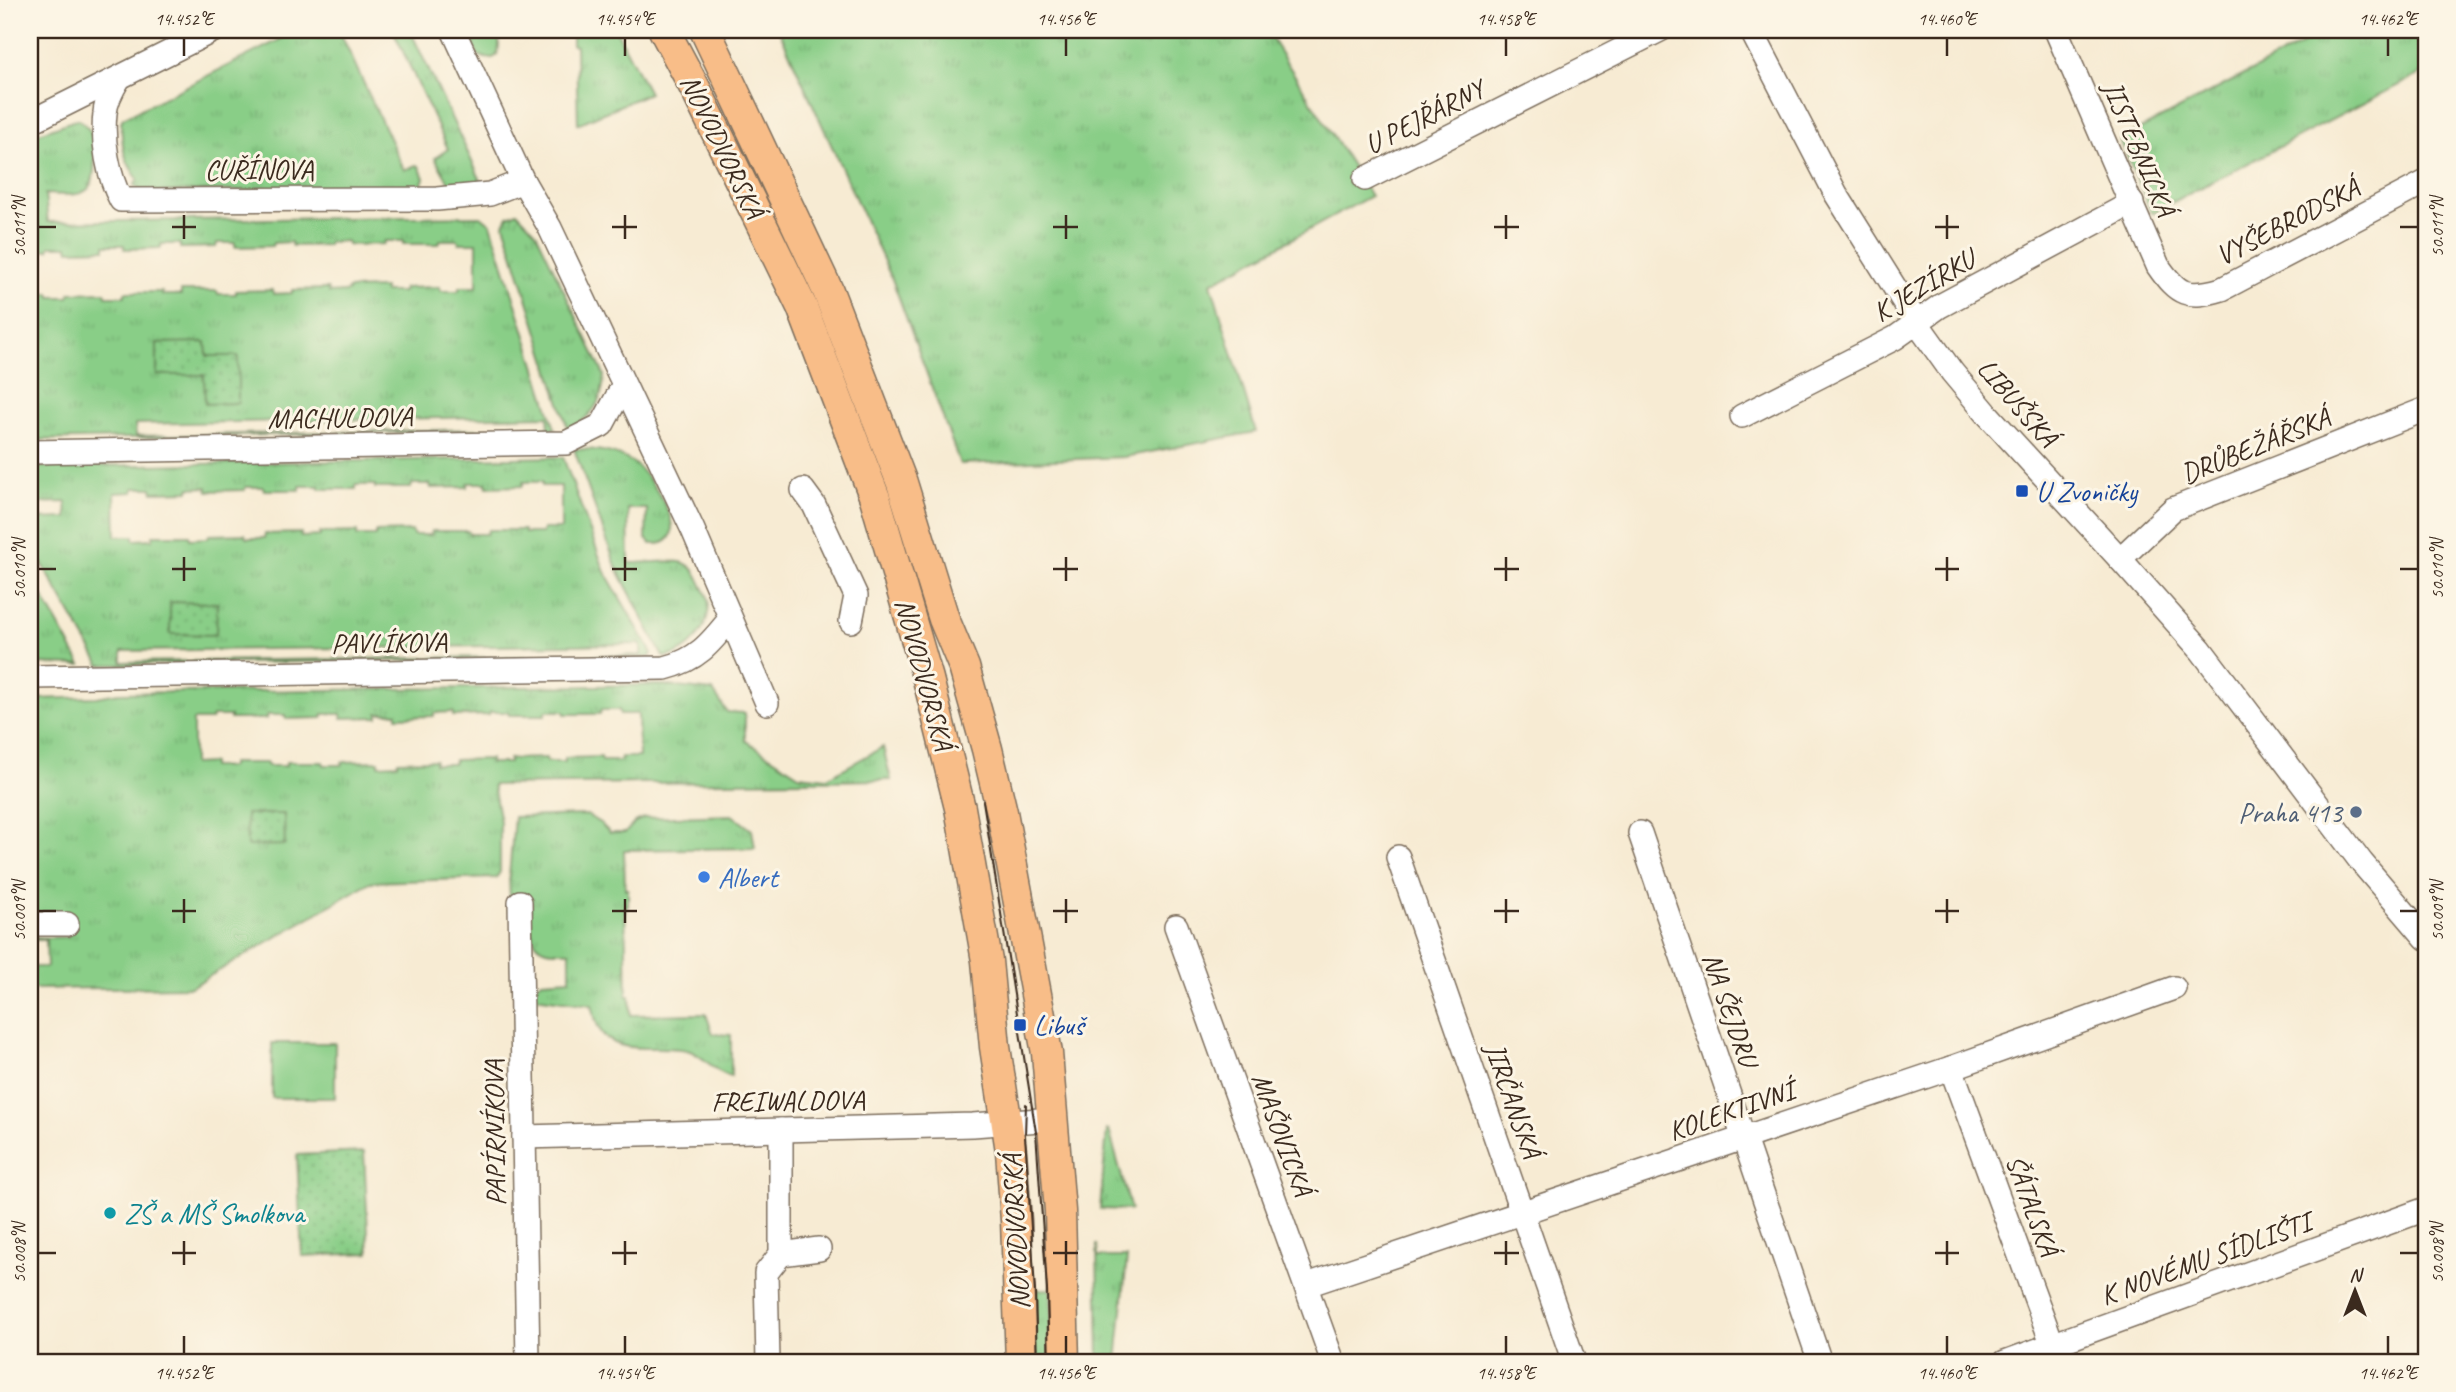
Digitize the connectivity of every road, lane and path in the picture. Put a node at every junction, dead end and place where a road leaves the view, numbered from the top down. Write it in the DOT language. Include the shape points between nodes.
graph roads {
  1 [pos="214,30"];
  2 [pos="453,30"];
  3 [pos="664,30"];
  4 [pos="705,30"];
  5 [pos="1660,30"];
  6 [pos="1751,30"];
  7 [pos="2056,30"];
  8 [pos="119,78"];
  9 [pos="76,99"];
  10 [pos="30,122"];
  11 [pos="105,126"];
  12 [pos="1365,179"];
  13 [pos="523,181"];
  14 [pos="2426,182"];
  15 [pos="2132,203"];
  16 [pos="2172,287"];
  17 [pos="1917,323"];
  18 [pos="623,386"];
  19 [pos="2426,409"];
  20 [pos="1742,416"];
  21 [pos="30,452"];
  22 [pos="803,490"];
  23 [pos="2120,559"];
  24 [pos="730,619"];
  25 [pos="851,621"];
  26 [pos="30,677"];
  27 [pos="767,703"];
  28 [pos="1640,833"];
  29 [pos="1398,857"];
  30 [pos="520,902"];
  31 [pos="30,924"];
  32 [pos="67,924"];
  33 [pos="1176,926"];
  34 [pos="2425,935"];
  35 [pos="2174,988"];
  36 [pos="1951,1068"];
  37 [pos="1053,1119"];
  38 [pos="1009,1122"];
  39 [pos="781,1130"];
  40 [pos="1743,1136"];
  41 [pos="524,1138"];
  42 [pos="2426,1209"];
  43 [pos="1522,1213"];
  44 [pos="819,1249"];
  45 [pos="781,1254"];
  46 [pos="1307,1285"];
  47 [pos="2057,1354"];
  48 [pos="528,1362"];
  49 [pos="768,1362"];
  50 [pos="1021,1362"];
  51 [pos="1064,1362"];
  52 [pos="1333,1362"];
  53 [pos="1574,1362"];
  54 [pos="1820,1362"];
  55 [pos="2005,1362"];
  1 -- 8 [label="street"];
  2 -- 13 [label="street"];
  3 -- 38 [label="main road, NOVODVORSKÁ" via="802,307 875,498 960,808"];
  4 -- 37 [label="main road, NOVODVORSKÁ" via="828,291 902,483 944,619 964,667 1002,812 1045,1042"];
  5 -- 12 [label="street, U PEJŘÁRNY"];
  6 -- 17 [label="street, LIBUŠSKÁ" via="1836,194"];
  7 -- 15 [label="street, JISTEBNICKÁ"];
  8 -- 9 [label="street"];
  8 -- 11 [label="street, CUŘÍNOVA" via="104,113"];
  9 -- 10 [label="street"];
  9 -- 11 [label="street" via="90,106"];
  11 -- 13 [label="street, CUŘÍNOVA" via="106,149 121,200 437,199 490,194"];
  13 -- 18 [label="street" via="550,228"];
  14 -- 16 [label="street, VYŠEBRODSKÁ" via="2222,289 2191,293"];
  15 -- 16 [label="street, JISTEBNICKÁ" via="2158,266"];
  15 -- 17 [label="street, K JEZÍRKU" via="1940,306"];
  17 -- 20 [label="street, K JEZÍRKU"];
  17 -- 23 [label="street, LIBUŠSKÁ" via="1988,415"];
  18 -- 21 [label="street, MACHULDOVA" via="602,425 566,443"];
  18 -- 24 [label="street" via="693,530"];
  19 -- 23 [label="street, DRŮBEŽÁŘSKÁ" via="2173,509"];
  22 -- 25 [label="street" via="856,596"];
  23 -- 34 [label="street, LIBUŠSKÁ" via="2201,650 2348,844"];
  24 -- 26 [label="street, PAVLÍKOVA" via="694,658 665,668"];
  24 -- 27 [label="street"];
  28 -- 40 [label="street, NA ŠEJDRU"];
  29 -- 43 [label="street, JIRČANSKÁ"];
  30 -- 41 [label="street, PAPÍRNÍKOVA"];
  31 -- 32 [label="street"];
  33 -- 46 [label="street, MAŠOVICKÁ"];
  35 -- 36 [label="street, KOLEKTIVNÍ"];
  36 -- 40 [label="street, KOLEKTIVNÍ"];
  36 -- 47 [label="street, ŠÁTALSKÁ"];
  37 -- 38 [label="street, FREIWALDOVA"];
  37 -- 51 [label="main road, NOVODVORSKÁ"];
  38 -- 39 [label="street, FREIWALDOVA"];
  38 -- 50 [label="main road, NOVODVORSKÁ"];
  39 -- 41 [label="street, FREIWALDOVA"];
  39 -- 45 [label="street"];
  40 -- 43 [label="street, KOLEKTIVNÍ"];
  40 -- 54 [label="street, NA ŠEJDRU"];
  41 -- 48 [label="street, PAPÍRNÍKOVA"];
  42 -- 47 [label="street, K NOVÉMU SÍDLIŠTI"];
  43 -- 46 [label="street, KOLEKTIVNÍ"];
  43 -- 53 [label="street, JIRČANSKÁ"];
  44 -- 45 [label="street"];
  45 -- 49 [label="street" via="766,1273"];
  46 -- 52 [label="street, MAŠOVICKÁ"];
  47 -- 55 [label="street, K NOVÉMU SÍDLIŠTI"];
}
